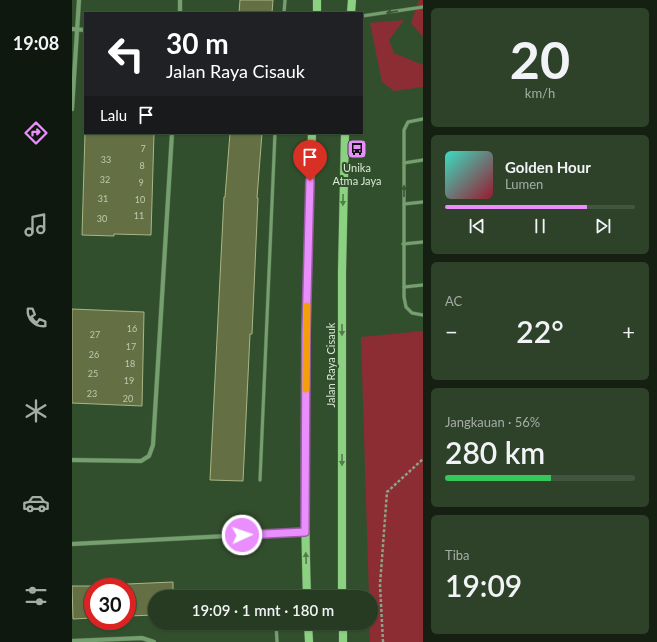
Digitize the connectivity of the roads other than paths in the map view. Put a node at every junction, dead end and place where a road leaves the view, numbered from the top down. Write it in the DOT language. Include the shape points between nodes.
graph roads {
  1 [pos="78,0"];
  2 [pos="180,0"];
  3 [pos="285,0"];
  4 [pos="317,0"];
  5 [pos="352,0"];
  6 [pos="423,7"];
  7 [pos="180,12"];
  8 [pos="284,12"];
  9 [pos="317,12"];
  10 [pos="351,12"];
  11 [pos="363,16"];
  12 [pos="74,29"];
  13 [pos="84,30"];
  14 [pos="72,109"];
  15 [pos="423,119"];
  16 [pos="172,134"];
  17 [pos="275,134"];
  18 [pos="312,134"];
  19 [pos="345,134"];
  20 [pos="423,160"];
  21 [pos="404,162"];
  22 [pos="423,202"];
  23 [pos="404,204"];
  24 [pos="423,242"];
  25 [pos="403,244"];
  26 [pos="423,285"];
  27 [pos="404,286"];
  28 [pos="423,315"];
  29 [pos="72,460"];
  30 [pos="260,480"];
  31 [pos="305,532"];
  32 [pos="72,544"];
  33 [pos="307,590"];
  34 [pos="342,590"];
  35 [pos="276,630"];
  36 [pos="308,630"];
  37 [pos="342,630"];
  38 [pos="72,641"];
  39 [pos="154,642"];
  40 [pos="277,642"];
  41 [pos="309,642"];
  42 [pos="343,642"];
  1 -- 12 [label="street"];
  2 -- 7 [label="street"];
  3 -- 8 [label="lane"];
  4 -- 9 [label="main road"];
  5 -- 10 [label="main road"];
  6 -- 11 [label="lane, one-way"];
  12 -- 13 [label="street"];
  12 -- 14 [label="street"];
  15 -- 21 [label="lane" via="408,122 406,125"];
  16 -- 29 [label="street" via="153,445 148,456 141,461"];
  17 -- 30 [label="lane"];
  18 -- 31 [label="main road" via="306,332"];
  19 -- 34 [label="main road, Jalan Raya Cisauk, one-way" via="342,272"];
  20 -- 21 [label="lane"];
  23 -- 21 [label="lane, one-way"];
  22 -- 23 [label="lane"];
  23 -- 25 [label="lane"];
  24 -- 25 [label="lane"];
  25 -- 27 [label="lane"];
  26 -- 27 [label="lane"];
  27 -- 28 [label="lane" via="406,307 412,313"];
  31 -- 32 [label="street"];
  33 -- 31 [label="main road, one-way"];
  35 -- 40 [label="lane"];
  36 -- 41 [label="main road"];
  37 -- 42 [label="main road"];
  38 -- 39 [label="street" via="142,638"];
}
